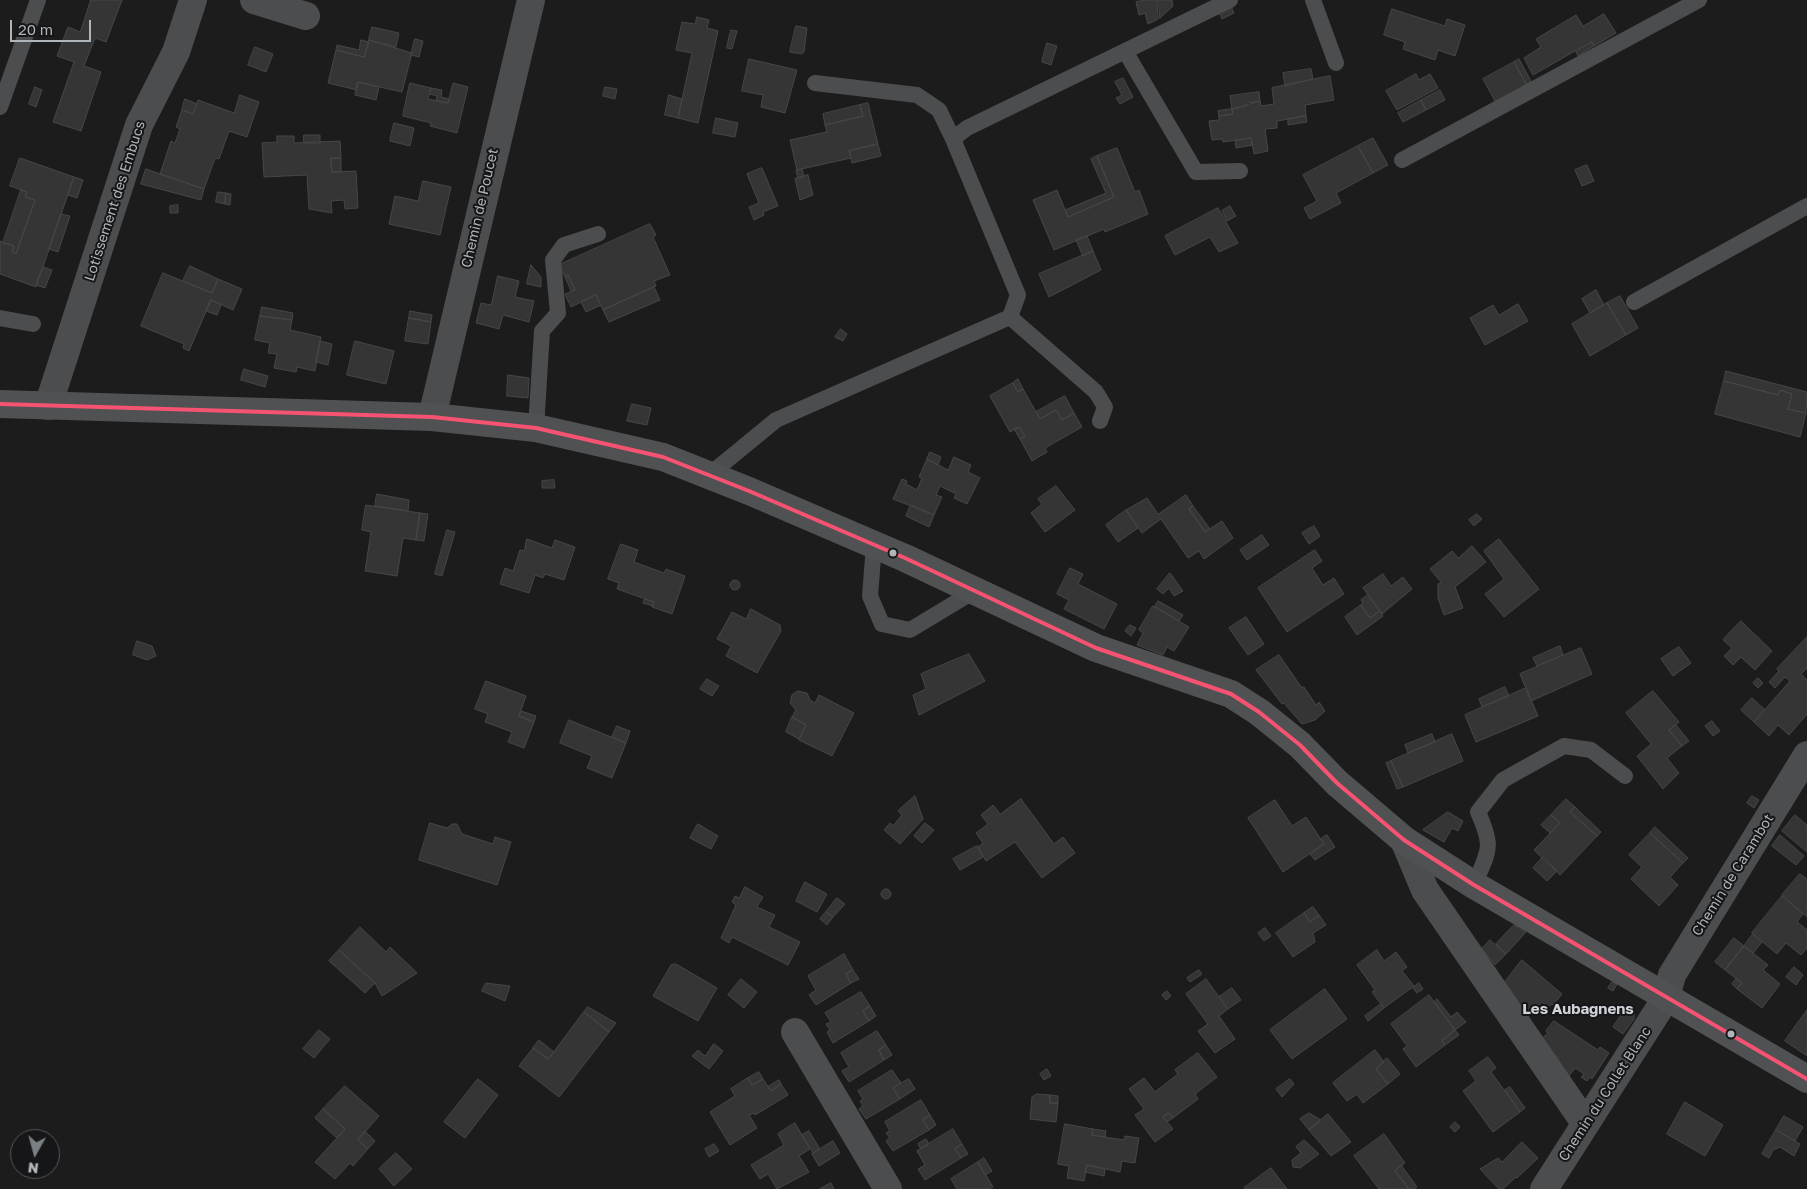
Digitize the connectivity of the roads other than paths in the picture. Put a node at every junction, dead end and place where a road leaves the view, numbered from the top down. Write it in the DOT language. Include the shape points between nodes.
graph roads {
  1 [pos="38,0"];
  2 [pos="193,0"];
  3 [pos="254,0"];
  4 [pos="531,0"];
  5 [pos="1230,0"];
  6 [pos="1313,0"];
  7 [pos="1699,0"];
  8 [pos="306,16"];
  9 [pos="1125,51"];
  10 [pos="1336,62"];
  11 [pos="814,84"];
  12 [pos="0,107"];
  13 [pos="954,139"];
  14 [pos="1402,160"];
  15 [pos="1240,171"];
  16 [pos="1807,206"];
  17 [pos="598,234"];
  18 [pos="1634,302"];
  19 [pos="1010,317"];
  20 [pos="0,318"];
  21 [pos="33,324"];
  22 [pos="0,404"];
  23 [pos="48,406"];
  24 [pos="432,417"];
  25 [pos="1100,422"];
  26 [pos="536,428"];
  27 [pos="709,475"];
  28 [pos="874,546"];
  29 [pos="973,592"];
  30 [pos="1807,755"];
  31 [pos="1625,776"];
  32 [pos="1404,840"];
  33 [pos="1474,885"];
  34 [pos="1666,998"];
  35 [pos="795,1032"];
  36 [pos="1807,1079"];
  37 [pos="1585,1123"];
  38 [pos="888,1189"];
  39 [pos="1544,1189"];
  1 -- 12 [label="lane"];
  2 -- 23 [label="street, Lotissement des Embucs" via="176,52 139,125"];
  3 -- 8 [label="street"];
  4 -- 24 [label="street, Chemin de Poucet"];
  5 -- 9 [label="lane"];
  6 -- 10 [label="lane"];
  7 -- 14 [label="lane"];
  9 -- 13 [label="lane" via="966,128"];
  9 -- 15 [label="lane" via="1196,172"];
  11 -- 13 [label="lane" via="917,95 939,110"];
  13 -- 19 [label="lane" via="1018,295"];
  16 -- 18 [label="lane"];
  17 -- 26 [label="lane" via="564,245 553,260 558,313 542,332"];
  19 -- 25 [label="lane" via="1096,392 1105,407"];
  19 -- 27 [label="lane" via="776,420"];
  20 -- 21 [label="lane"];
  22 -- 23 [label="street"];
  23 -- 24 [label="street"];
  24 -- 26 [label="street"];
  26 -- 27 [label="street" via="662,457"];
  27 -- 28 [label="street"];
  28 -- 29 [label="street"];
  28 -- 29 [label="lane" via="870,596 882,624 910,630"];
  29 -- 32 [label="street" via="1096,648 1231,694 1260,712 1300,745"];
  30 -- 34 [label="street, Chemin de Carambot" via="1672,975"];
  31 -- 33 [label="lane" via="1591,750 1564,746 1503,780 1478,812 1489,837 1487,856"];
  32 -- 33 [label="street"];
  32 -- 37 [label="street" via="1425,890"];
  33 -- 34 [label="street"];
  34 -- 36 [label="street"];
  34 -- 37 [label="street, Chemin du Collet Blanc"];
  35 -- 38 [label="street"];
  37 -- 39 [label="street, Chemin du Collet Blanc"];
}
